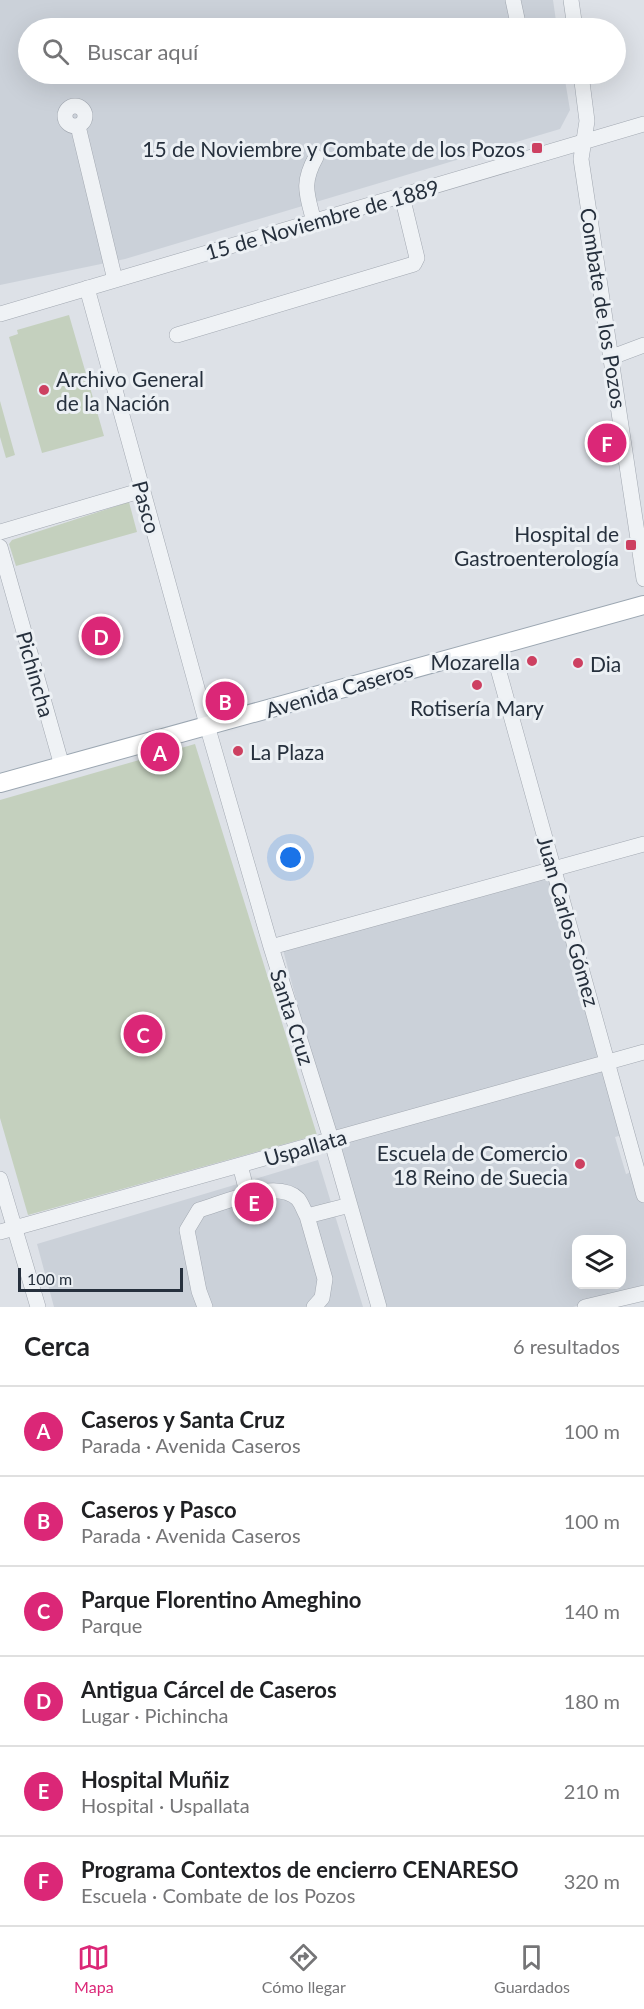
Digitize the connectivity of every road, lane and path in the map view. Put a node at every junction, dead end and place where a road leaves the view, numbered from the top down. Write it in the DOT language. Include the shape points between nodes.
graph roads {
  1 [pos="513,0"];
  2 [pos="522,0"];
  3 [pos="571,0"];
  4 [pos="517,18"];
  5 [pos="525,18"];
  6 [pos="574,18"];
  7 [pos="582,84"];
  8 [pos="644,124"];
  9 [pos="78,126"];
  10 [pos="585,140"];
  11 [pos="316,157"];
  12 [pos="402,196"];
  13 [pos="314,222"];
  14 [pos="116,280"];
  15 [pos="87,288"];
  16 [pos="0,314"];
  17 [pos="177,335"];
  18 [pos="644,345"];
  19 [pos="612,357"];
  20 [pos="143,490"];
  21 [pos="0,532"];
  22 [pos="0,549"];
  23 [pos="644,579"];
  24 [pos="644,605"];
  25 [pos="492,647"];
  26 [pos="207,726"];
  27 [pos="62,766"];
  28 [pos="0,783"];
  29 [pos="644,844"];
  30 [pos="555,869"];
  31 [pos="271,947"];
  32 [pos="644,1052"];
  33 [pos="608,1062"];
  34 [pos="331,1139"];
  35 [pos="240,1165"];
  36 [pos="0,1179"];
  37 [pos="644,1195"];
  38 [pos="248,1196"];
  39 [pos="350,1205"];
  40 [pos="307,1216"];
  41 [pos="8,1230"];
  42 [pos="644,1293"];
  43 [pos="38,1307"];
  44 [pos="205,1307"];
  45 [pos="314,1307"];
  46 [pos="379,1307"];
  47 [pos="585,1307"];
  1 -- 4 [label="street"];
  2 -- 5 [label="street"];
  3 -- 6 [label="street"];
  7 -- 10 [label="street, Combate de los Pozos"];
  8 -- 10 [label="street, 15 de Noviembre de 1889"];
  9 -- 14 [label="street"];
  10 -- 12 [label="street, 15 de Noviembre de 1889"];
  10 -- 19 [label="street, Combate de los Pozos" via="581,159"];
  11 -- 13 [label="street" via="306,178"];
  12 -- 13 [label="street, 15 de Noviembre de 1889"];
  12 -- 17 [label="street" via="417,258 414,264"];
  13 -- 14 [label="street, 15 de Noviembre de 1889"];
  14 -- 15 [label="street, 15 de Noviembre de 1889"];
  15 -- 16 [label="street, 15 de Noviembre de 1889"];
  15 -- 20 [label="street, Pasco"];
  18 -- 19 [label="street"];
  19 -- 23 [label="street, Combate de los Pozos"];
  20 -- 21 [label="street"];
  20 -- 26 [label="street, Pasco"];
  22 -- 27 [label="street, Pichincha"];
  24 -- 25 [label="main road, Avenida Caseros"];
  25 -- 26 [label="main road, Avenida Caseros"];
  25 -- 30 [label="street, Juan Carlos Gómez"];
  26 -- 27 [label="main road, Avenida Caseros"];
  26 -- 31 [label="street, Santa Cruz"];
  27 -- 28 [label="main road, Avenida Caseros"];
  29 -- 30 [label="street"];
  30 -- 31 [label="street"];
  30 -- 33 [label="street, Juan Carlos Gómez"];
  31 -- 34 [label="street, Santa Cruz"];
  32 -- 33 [label="street, Uspallata"];
  33 -- 34 [label="street, Uspallata"];
  33 -- 37 [label="street, Juan Carlos Gómez"];
  34 -- 35 [label="street, Uspallata"];
  34 -- 39 [label="street, Santa Cruz"];
  35 -- 38 [label="street"];
  35 -- 41 [label="street, Uspallata"];
  36 -- 41 [label="street"];
  38 -- 40 [label="street" via="270,1190 290,1194 299,1200"];
  38 -- 44 [label="street" via="199,1210 187,1230"];
  39 -- 40 [label="street"];
  39 -- 46 [label="street, Santa Cruz"];
  40 -- 45 [label="street" via="325,1279 322,1298"];
  41 -- 43 [label="street"];
  42 -- 47 [label="street"];
}
